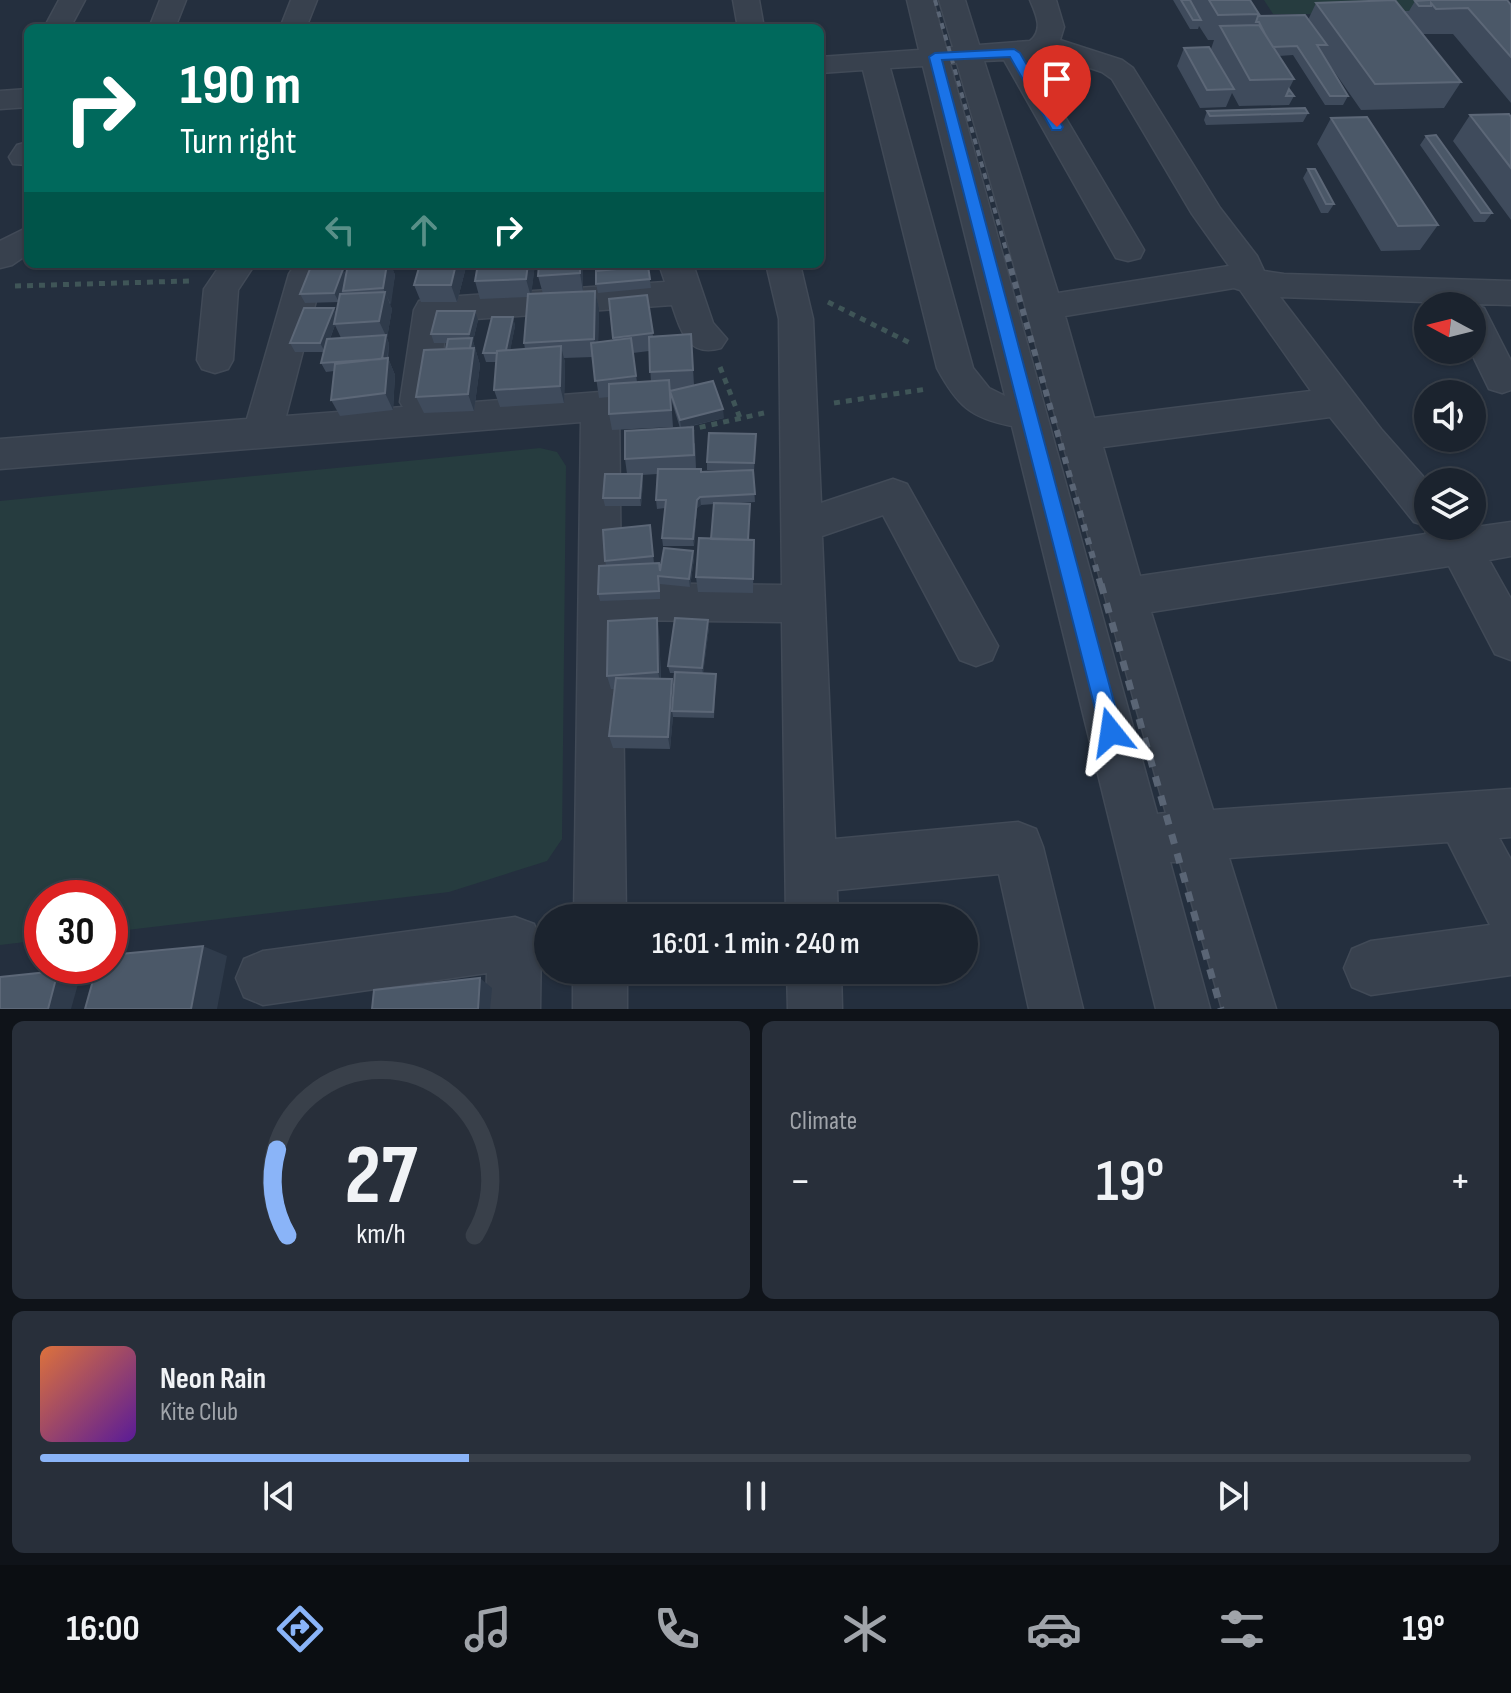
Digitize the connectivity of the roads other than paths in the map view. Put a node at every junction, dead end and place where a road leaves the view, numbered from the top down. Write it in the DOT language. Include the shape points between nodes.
graph roads {
  1 [pos="72,0"];
  2 [pos="173,0"];
  3 [pos="304,0"];
  4 [pos="740,0"];
  5 [pos="746,0"];
  6 [pos="920,0"];
  7 [pos="952,0"];
  8 [pos="1043,0"];
  9 [pos="59,24"];
  10 [pos="164,24"];
  11 [pos="295,24"];
  12 [pos="750,24"];
  13 [pos="1045,44"];
  14 [pos="1014,53"];
  15 [pos="952,56"];
  16 [pos="874,61"];
  17 [pos="824,65"];
  18 [pos="24,244"];
  19 [pos="1128,250"];
  20 [pos="784,268"];
  21 [pos="7,271"];
  22 [pos="232,271"];
  23 [pos="306,274"];
  24 [pos="680,278"];
  25 [pos="1250,279"];
  26 [pos="1511,293"];
  27 [pos="1414,300"];
  28 [pos="1486,300"];
  29 [pos="1045,307"];
  30 [pos="709,339"];
  31 [pos="1486,346"];
  32 [pos="215,360"];
  33 [pos="1502,379"];
  34 [pos="1339,402"];
  35 [pos="1029,414"];
  36 [pos="417,422"];
  37 [pos="262,435"];
  38 [pos="1080,435"];
  39 [pos="0,454"];
  40 [pos="1414,493"];
  41 [pos="802,526"];
  42 [pos="1486,538"];
  43 [pos="1511,539"];
  44 [pos="1430,540"];
  45 [pos="1453,540"];
  46 [pos="1125,597"];
  47 [pos="600,601"];
  48 [pos="804,604"];
  49 [pos="1511,640"];
  50 [pos="976,646"];
  51 [pos="1511,813"];
  52 [pos="1461,816"];
  53 [pos="1198,837"];
  54 [pos="1138,840"];
  55 [pos="810,867"];
  56 [pos="600,904"];
  57 [pos="811,904"];
  58 [pos="1511,913"];
  59 [pos="1511,949"];
  60 [pos="1371,968"];
  61 [pos="263,978"];
  62 [pos="600,984"];
  63 [pos="814,984"];
  64 [pos="513,1009"];
  65 [pos="600,1009"];
  66 [pos="815,1009"];
  67 [pos="1056,1009"];
  68 [pos="1183,1009"];
  69 [pos="1249,1009"];
  1 -- 9 [label="street"];
  2 -- 10 [label="street"];
  3 -- 11 [label="street"];
  4 -- 5 [label="street"];
  5 -- 12 [label="street"];
  6 -- 15 [label="street"];
  7 -- 15 [label="street"];
  8 -- 13 [label="street" via="1053,32"];
  13 -- 14 [label="street"];
  13 -- 25 [label="street" via="1123,74"];
  14 -- 15 [label="street"];
  14 -- 19 [label="street"];
  15 -- 16 [label="street"];
  15 -- 29 [label="street"];
  15 -- 35 [label="street"];
  16 -- 17 [label="street"];
  16 -- 35 [label="street" via="955,368 977,401"];
  18 -- 21 [label="street"];
  20 -- 41 [label="street" via="796,319"];
  22 -- 32 [label="street" via="217,316"];
  23 -- 37 [label="street"];
  24 -- 30 [label="street" via="698,330"];
  24 -- 36 [label="street" via="431,310"];
  25 -- 27 [label="street"];
  25 -- 29 [label="street" via="1234,277"];
  25 -- 34 [label="street"];
  26 -- 28 [label="street"];
  29 -- 38 [label="street"];
  31 -- 33 [label="street"];
  34 -- 38 [label="street"];
  34 -- 40 [label="street"];
  35 -- 54 [label="street"];
  36 -- 37 [label="street"];
  36 -- 47 [label="street" via="600,406"];
  37 -- 39 [label="street"];
  38 -- 46 [label="street"];
  41 -- 48 [label="street"];
  41 -- 50 [label="street" via="893,495"];
  42 -- 43 [label="street"];
  44 -- 46 [label="street"];
  45 -- 49 [label="street"];
  46 -- 53 [label="street"];
  47 -- 48 [label="street"];
  47 -- 56 [label="street"];
  48 -- 55 [label="street"];
  51 -- 52 [label="street"];
  52 -- 53 [label="street"];
  52 -- 58 [label="street"];
  53 -- 54 [label="street"];
  53 -- 69 [label="street"];
  54 -- 68 [label="street"];
  55 -- 57 [label="street"];
  55 -- 67 [label="street" via="1018,847"];
  59 -- 60 [label="street"];
  61 -- 64 [label="street" via="515,943"];
  62 -- 65 [label="street"];
  63 -- 66 [label="street"];
}
